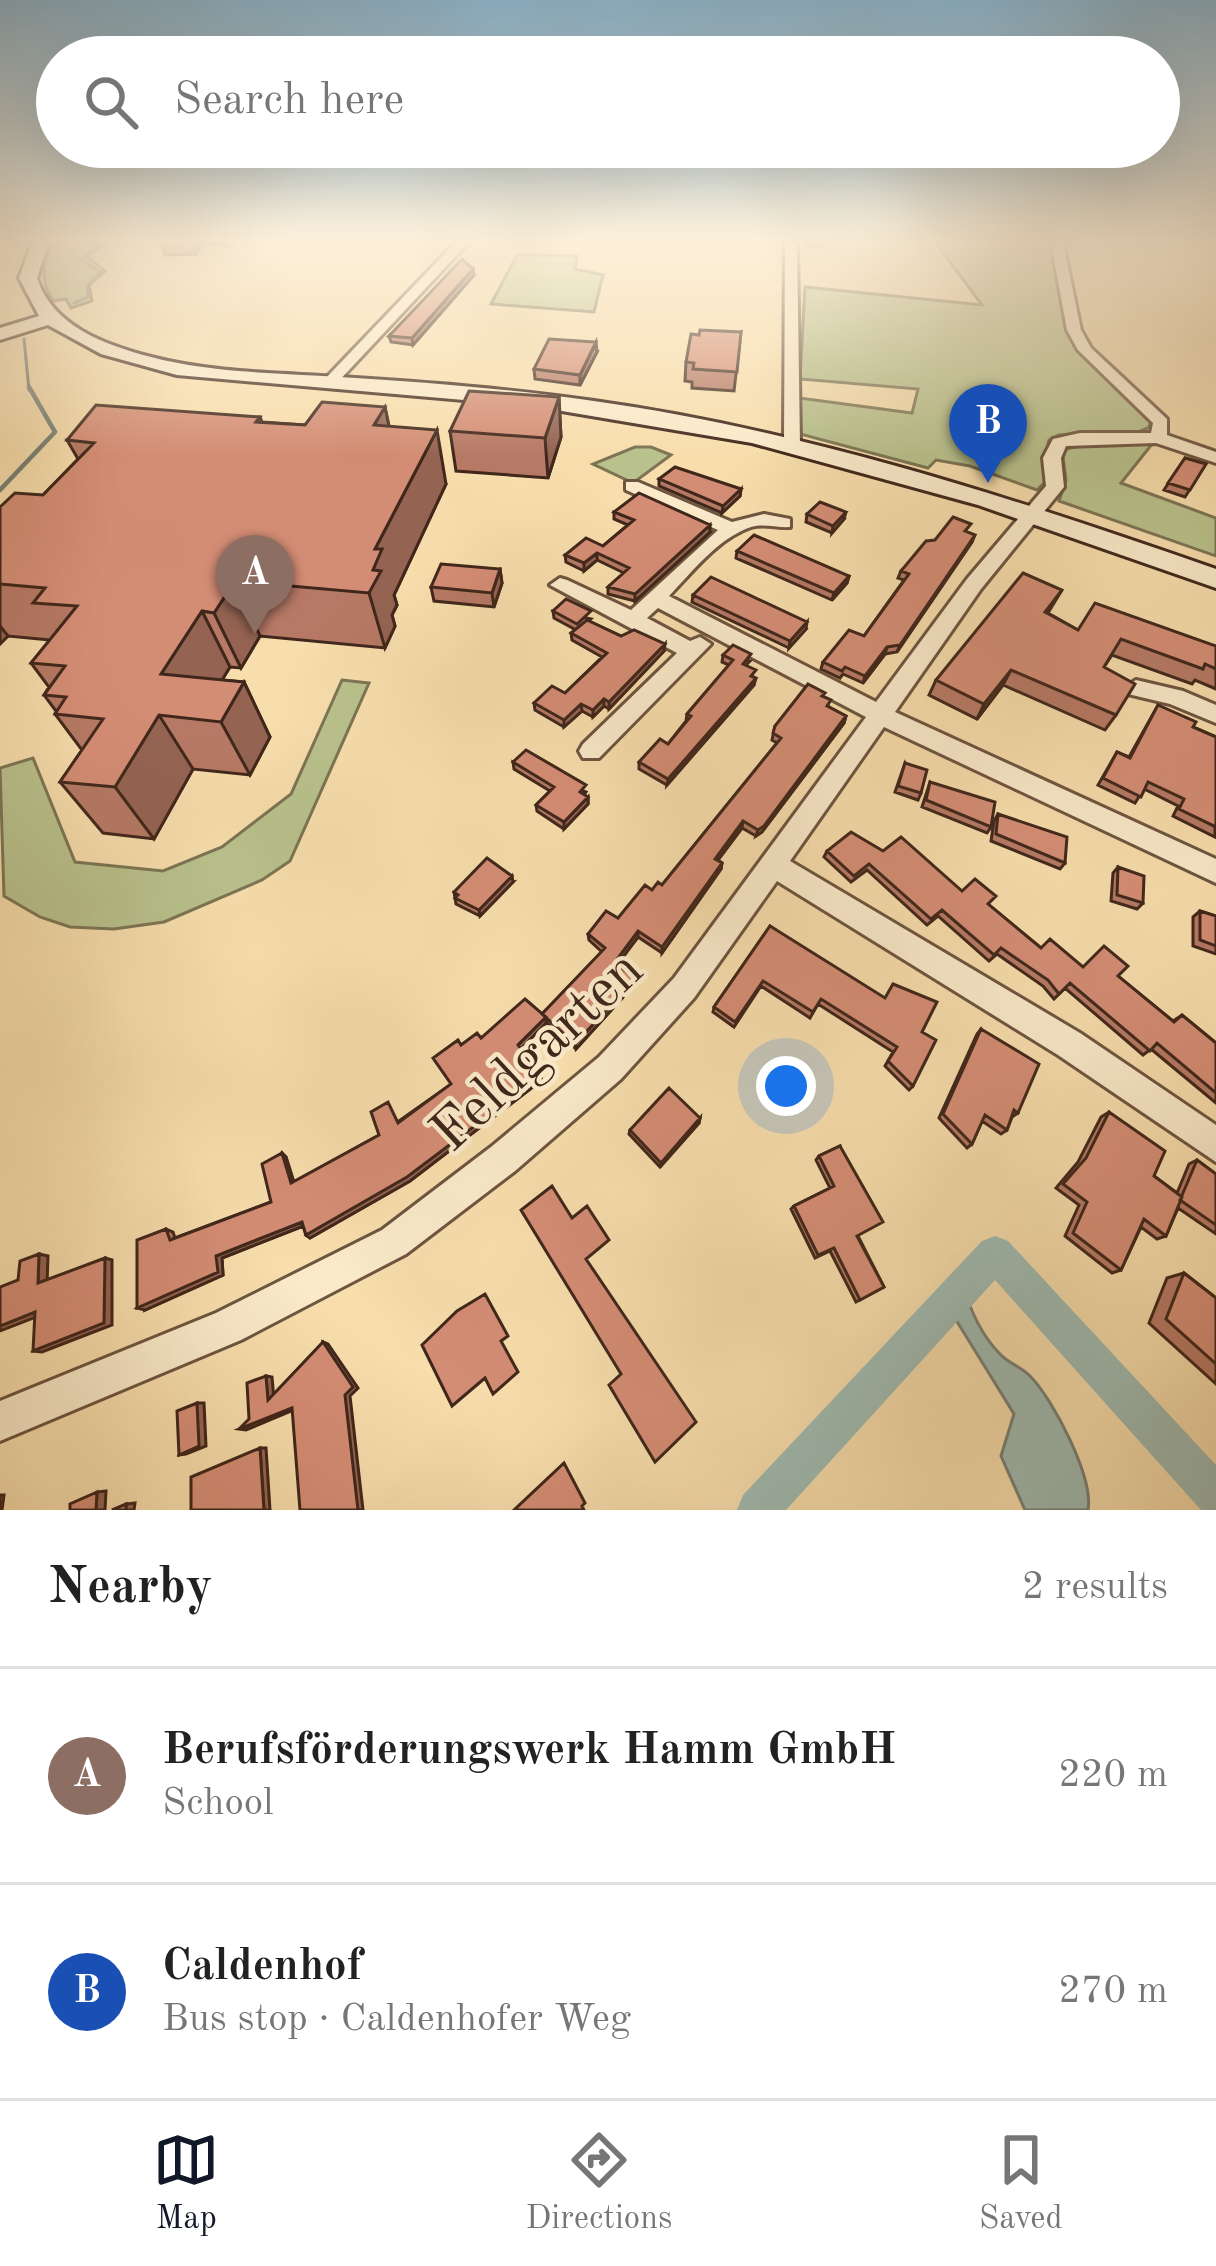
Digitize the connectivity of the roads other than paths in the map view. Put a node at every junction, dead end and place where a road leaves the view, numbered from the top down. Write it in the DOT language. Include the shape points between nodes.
graph roads {
  1 [pos="48,313"];
  2 [pos="395,313"];
  3 [pos="792,313"];
  4 [pos="1071,313"];
  5 [pos="52,318"];
  6 [pos="0,334"];
  7 [pos="329,382"];
  8 [pos="1158,438"];
  9 [pos="793,444"];
  10 [pos="1216,458"];
  11 [pos="632,486"];
  12 [pos="1032,513"];
  13 [pos="783,523"];
  14 [pos="730,528"];
  15 [pos="1216,579"];
  16 [pos="560,585"];
  17 [pos="656,598"];
  18 [pos="633,619"];
  19 [pos="716,628"];
  20 [pos="692,652"];
  21 [pos="1136,688"];
  22 [pos="1216,715"];
  23 [pos="883,716"];
  24 [pos="591,751"];
  25 [pos="772,864"];
  26 [pos="1216,871"];
  27 [pos="1216,1145"];
  28 [pos="0,1421"];
  1 -- 5 [label="main road"];
  2 -- 7 [label="street"];
  3 -- 9 [label="street"];
  4 -- 8 [label="street" via="1103,370 1161,422"];
  5 -- 6 [label="main road"];
  5 -- 7 [label="main road" via="94,344 155,364"];
  7 -- 9 [label="main road" via="600,408"];
  8 -- 10 [label="street"];
  8 -- 12 [label="street, Feldgarten" via="1059,443 1055,487"];
  9 -- 12 [label="main road"];
  11 -- 14 [label="street"];
  12 -- 15 [label="main road"];
  12 -- 23 [label="street, Feldgarten"];
  13 -- 14 [label="street" via="752,519"];
  14 -- 17 [label="street"];
  16 -- 18 [label="street"];
  17 -- 18 [label="street"];
  17 -- 19 [label="street"];
  18 -- 20 [label="street"];
  19 -- 20 [label="street"];
  19 -- 23 [label="street"];
  20 -- 24 [label="street"];
  21 -- 22 [label="street"];
  23 -- 25 [label="street, Feldgarten"];
  23 -- 26 [label="street"];
  25 -- 27 [label="street" via="1069,1044"];
  25 -- 28 [label="street, Feldgarten" via="683,988 610,1068 394,1242 228,1327"];
}
